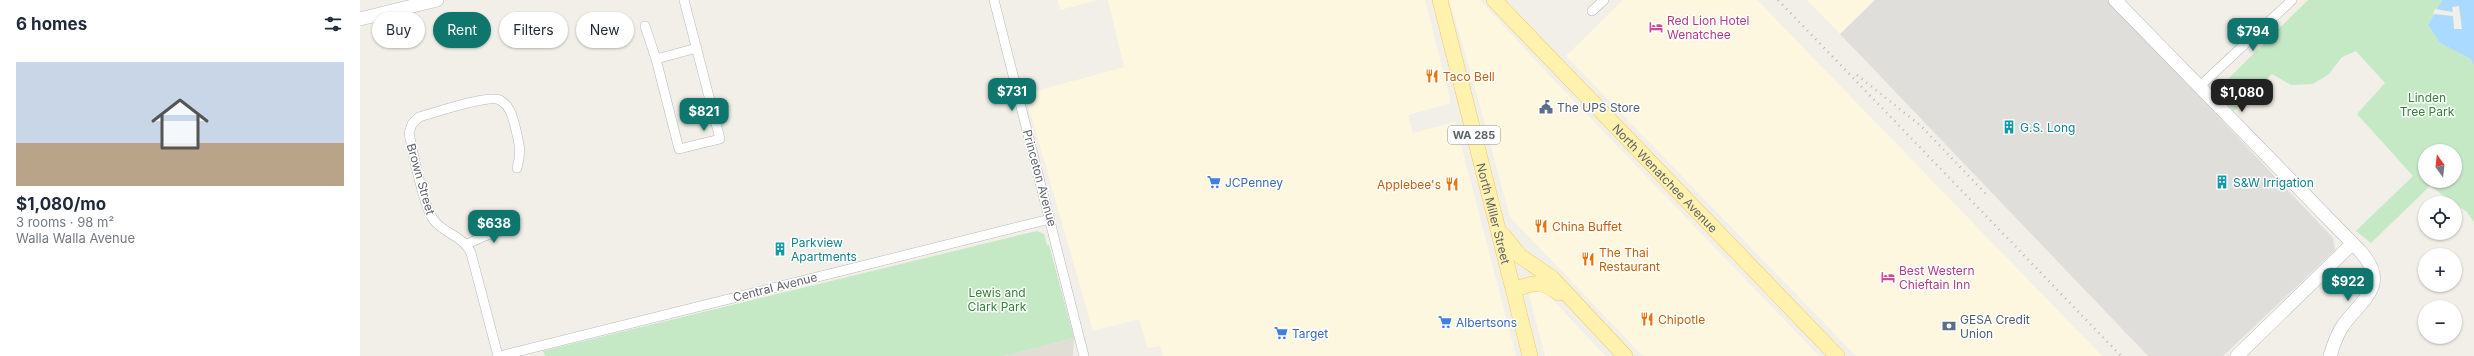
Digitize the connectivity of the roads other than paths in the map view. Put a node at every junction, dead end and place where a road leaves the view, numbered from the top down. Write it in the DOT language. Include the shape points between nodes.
graph roads {
  1 [pos="436,0"];
  2 [pos="684,0"];
  3 [pos="994,0"];
  4 [pos="2115,0"];
  5 [pos="2292,0"];
  6 [pos="1602,1"];
  7 [pos="1442,2"];
  8 [pos="1499,2"];
  9 [pos="1592,11"];
  10 [pos="360,19"];
  11 [pos="645,26"];
  12 [pos="697,48"];
  13 [pos="656,59"];
  14 [pos="2199,87"];
  15 [pos="517,168"];
  16 [pos="1050,218"];
  17 [pos="515,227"];
  18 [pos="1498,230"];
  19 [pos="467,244"];
  20 [pos="2352,244"];
  21 [pos="1514,289"];
  22 [pos="1573,301"];
  23 [pos="499,356"];
  24 [pos="1084,356"];
  25 [pos="1530,356"];
  26 [pos="1625,356"];
  27 [pos="1837,356"];
  28 [pos="2237,356"];
  29 [pos="2330,356"];
  1 -- 10 [label="street"];
  2 -- 12 [label="street"];
  3 -- 16 [label="street, Princeton Avenue"];
  4 -- 14 [label="street"];
  5 -- 14 [label="street"];
  6 -- 9 [label="street"];
  7 -- 18 [label="main road, North Miller Street / WA 285"];
  8 -- 27 [label="main road, North Wenatchee Avenue"];
  11 -- 13 [label="street"];
  12 -- 13 [label="street"];
  12 -- 13 [label="street" via="720,139 679,149"];
  14 -- 20 [label="street"];
  15 -- 19 [label="street, Brown Street" via="522,154 512,115 508,106 498,99 419,117 412,124 408,133 429,213 438,225"];
  16 -- 23 [label="street, Central Avenue"];
  16 -- 24 [label="street, Princeton Avenue"];
  17 -- 19 [label="street"];
  18 -- 21 [label="main road, North Miller Street / WA 285"];
  18 -- 22 [label="main road, WA 285" via="1520,256 1552,278"];
  19 -- 23 [label="street"];
  20 -- 28 [label="street"];
  20 -- 29 [label="street" via="2371,266 2372,289 2369,296 2341,328"];
  21 -- 22 [label="main road, WA 285" via="1546,284"];
  21 -- 25 [label="main road, North Miller Street / WA 285"];
  22 -- 26 [label="main road, WA 285"];
}
